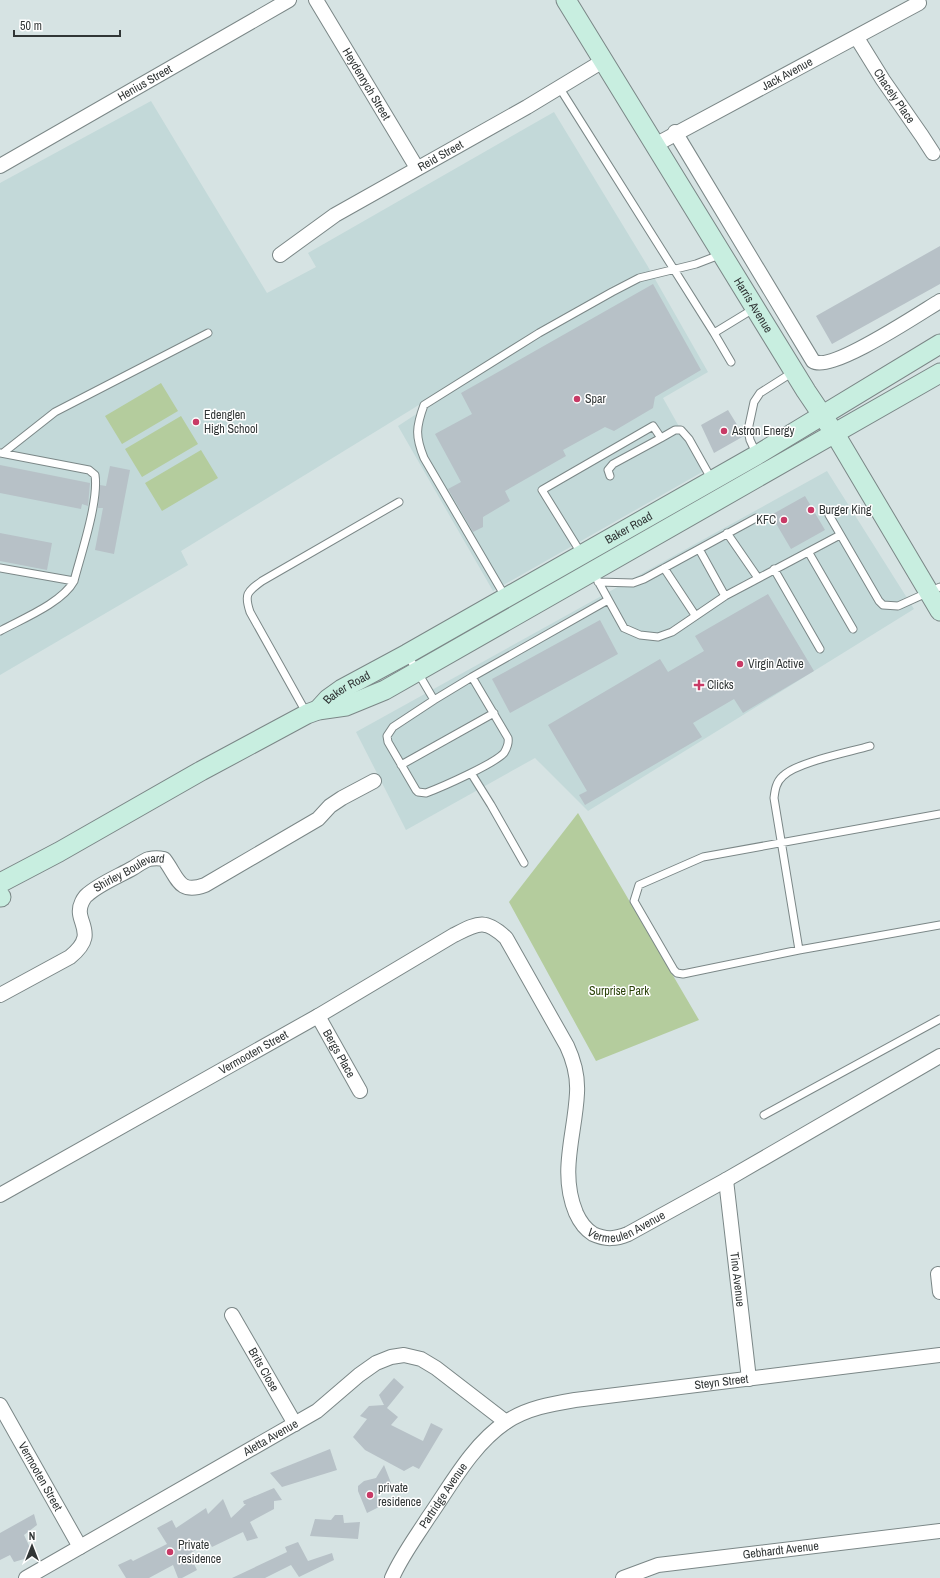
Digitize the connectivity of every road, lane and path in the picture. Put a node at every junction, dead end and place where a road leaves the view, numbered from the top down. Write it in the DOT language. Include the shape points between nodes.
graph roads {
  1 [pos="289,0"];
  2 [pos="316,0"];
  3 [pos="566,0"];
  4 [pos="919,3"];
  5 [pos="857,38"];
  6 [pos="603,61"];
  7 [pos="559,87"];
  8 [pos="675,132"];
  9 [pos="655,145"];
  10 [pos="933,153"];
  11 [pos="0,166"];
  12 [pos="417,168"];
  13 [pos="722,254"];
  14 [pos="280,255"];
  15 [pos="674,270"];
  16 [pos="940,301"];
  17 [pos="755,308"];
  18 [pos="208,332"];
  19 [pos="714,333"];
  20 [pos="940,344"];
  21 [pos="731,362"];
  22 [pos="794,372"];
  23 [pos="940,373"];
  24 [pos="823,416"];
  25 [pos="835,434"];
  26 [pos="661,438"];
  27 [pos="2,453"];
  28 [pos="757,455"];
  29 [pos="610,476"];
  30 [pos="713,481"];
  31 [pos="399,502"];
  32 [pos="829,515"];
  33 [pos="756,518"];
  34 [pos="727,533"];
  35 [pos="840,536"];
  36 [pos="699,549"];
  37 [pos="809,553"];
  38 [pos="590,567"];
  39 [pos="0,568"];
  40 [pos="664,568"];
  41 [pos="774,569"];
  42 [pos="758,578"];
  43 [pos="74,581"];
  44 [pos="934,589"];
  45 [pos="725,596"];
  46 [pos="506,598"];
  47 [pos="608,600"];
  48 [pos="940,611"];
  49 [pos="695,616"];
  50 [pos="853,629"];
  51 [pos="0,631"];
  52 [pos="820,649"];
  53 [pos="407,654"];
  54 [pos="418,672"];
  55 [pos="472,677"];
  56 [pos="434,700"];
  57 [pos="312,712"];
  58 [pos="494,713"];
  59 [pos="870,746"];
  60 [pos="401,765"];
  61 [pos="471,773"];
  62 [pos="374,781"];
  63 [pos="940,814"];
  64 [pos="781,842"];
  65 [pos="524,863"];
  66 [pos="0,894"];
  67 [pos="940,926"];
  68 [pos="506,938"];
  69 [pos="800,950"];
  70 [pos="0,995"];
  71 [pos="318,1016"];
  72 [pos="940,1019"];
  73 [pos="940,1056"];
  74 [pos="360,1091"];
  75 [pos="764,1116"];
  76 [pos="726,1180"];
  77 [pos="0,1195"];
  78 [pos="938,1274"];
  79 [pos="940,1292"];
  80 [pos="232,1315"];
  81 [pos="940,1355"];
  82 [pos="749,1379"];
  83 [pos="0,1405"];
  84 [pos="506,1422"];
  85 [pos="295,1424"];
  86 [pos="940,1531"];
  87 [pos="80,1547"];
  88 [pos="26,1578"];
  89 [pos="392,1578"];
  90 [pos="623,1578"];
  1 -- 11 [label="street, Henius Street"];
  2 -- 12 [label="street, Heydenrych Street"];
  3 -- 6 [label="main road, Harris Avenue"];
  4 -- 5 [label="street, Jack Avenue"];
  5 -- 8 [label="street, Jack Avenue"];
  5 -- 10 [label="street, Chacely Place"];
  6 -- 7 [label="street, Reid Street"];
  6 -- 9 [label="main road, Harris Avenue"];
  7 -- 12 [label="street, Reid Street"];
  7 -- 15 [label="lane"];
  8 -- 9 [label="street, Jack Avenue"];
  8 -- 16 [label="street" via="813,361 821,364 852,354"];
  9 -- 13 [label="main road, Harris Avenue"];
  12 -- 14 [label="street, Reid Street" via="335,215"];
  13 -- 15 [label="lane"];
  13 -- 17 [label="main road, Harris Avenue"];
  15 -- 19 [label="lane"];
  15 -- 46 [label="lane" via="639,278 612,292 539,333 424,405 417,434 424,458"];
  17 -- 19 [label="lane"];
  17 -- 22 [label="main road, Harris Avenue"];
  18 -- 27 [label="lane" via="55,412"];
  19 -- 21 [label="lane"];
  20 -- 24 [label="main road, Baker Road"];
  22 -- 24 [label="main road, Harris Avenue"];
  22 -- 28 [label="lane" via="760,393 754,402 748,430"];
  23 -- 25 [label="main road, Baker Road"];
  24 -- 25 [label="main road, Harris Avenue"];
  24 -- 28 [label="main road, Baker Road"];
  25 -- 38 [label="main road, Baker Road"];
  25 -- 44 [label="main road, Harris Avenue"];
  26 -- 29 [label="lane" via="613,464 608,470"];
  26 -- 30 [label="lane" via="675,430 682,431"];
  26 -- 38 [label="lane" via="653,426 542,490"];
  27 -- 43 [label="lane" via="89,470 95,475 93,505"];
  28 -- 30 [label="main road, Baker Road"];
  30 -- 38 [label="main road, Baker Road"];
  31 -- 57 [label="lane" via="262,581 246,596 250,612"];
  32 -- 35 [label="lane"];
  33 -- 34 [label="lane"];
  34 -- 36 [label="lane"];
  34 -- 42 [label="lane"];
  35 -- 37 [label="lane"];
  35 -- 44 [label="lane" via="878,601 883,605 898,606"];
  36 -- 40 [label="lane"];
  36 -- 45 [label="lane"];
  37 -- 41 [label="lane"];
  37 -- 50 [label="lane"];
  38 -- 40 [label="lane" via="633,583"];
  38 -- 46 [label="main road, Baker Road"];
  38 -- 47 [label="lane"];
  38 -- 54 [label="main road, Baker Road"];
  39 -- 43 [label="lane"];
  40 -- 49 [label="lane"];
  41 -- 42 [label="lane"];
  41 -- 52 [label="lane"];
  42 -- 45 [label="lane"];
  43 -- 51 [label="lane" via="57,600"];
  44 -- 48 [label="main road, Harris Avenue"];
  45 -- 49 [label="lane"];
  46 -- 53 [label="main road, Baker Road"];
  47 -- 49 [label="lane" via="624,628 645,636 664,636"];
  47 -- 55 [label="lane"];
  53 -- 54 [label="lane"];
  53 -- 57 [label="main road, Baker Road" via="342,689"];
  54 -- 56 [label="lane"];
  54 -- 57 [label="main road, Baker Road" via="363,700"];
  55 -- 56 [label="lane"];
  55 -- 58 [label="lane"];
  56 -- 60 [label="lane" via="389,731 388,742"];
  57 -- 66 [label="main road, Baker Road" via="201,771 59,852"];
  58 -- 60 [label="lane"];
  58 -- 61 [label="lane" via="509,740 508,745 499,757"];
  59 -- 64 [label="lane" via="814,761 781,777 774,798"];
  60 -- 61 [label="lane" via="416,790 422,793"];
  61 -- 65 [label="lane"];
  62 -- 70 [label="street, Shirley Boulevard" via="342,798 318,819 290,836 195,888 185,887 164,859 157,858 148,859 114,878 82,901 80,908 85,929 80,949"];
  63 -- 64 [label="lane"];
  64 -- 69 [label="lane"];
  64 -- 69 [label="lane" via="703,856 639,885 634,901 671,966 680,974"];
  67 -- 69 [label="lane"];
  68 -- 71 [label="street, Vermooten Street" via="490,925 471,926"];
  68 -- 76 [label="street, Vermeulen Avenue" via="574,1060 577,1094 567,1179 572,1202 583,1226 600,1237 620,1237"];
  71 -- 74 [label="street, Bergs Place"];
  71 -- 77 [label="street, Vermooten Street"];
  72 -- 75 [label="lane"];
  73 -- 76 [label="street, Vermeulen Avenue"];
  76 -- 82 [label="street, Tino Avenue"];
  78 -- 79 [label="street"];
  80 -- 85 [label="street, Brits Close"];
  81 -- 82 [label="street, Steyn Street"];
  82 -- 84 [label="street, Steyn Street" via="568,1401 532,1409"];
  83 -- 87 [label="street, Vermooten Street"];
  84 -- 85 [label="street, Aletta Avenue" via="436,1368 421,1359 404,1355 376,1363 317,1411"];
  84 -- 89 [label="street, Partridge Avenue" via="472,1454 403,1556"];
  85 -- 87 [label="street, Aletta Avenue"];
  86 -- 90 [label="street, Gebhardt Avenue" via="658,1565"];
  87 -- 88 [label="street, Aletta Avenue"];
}
